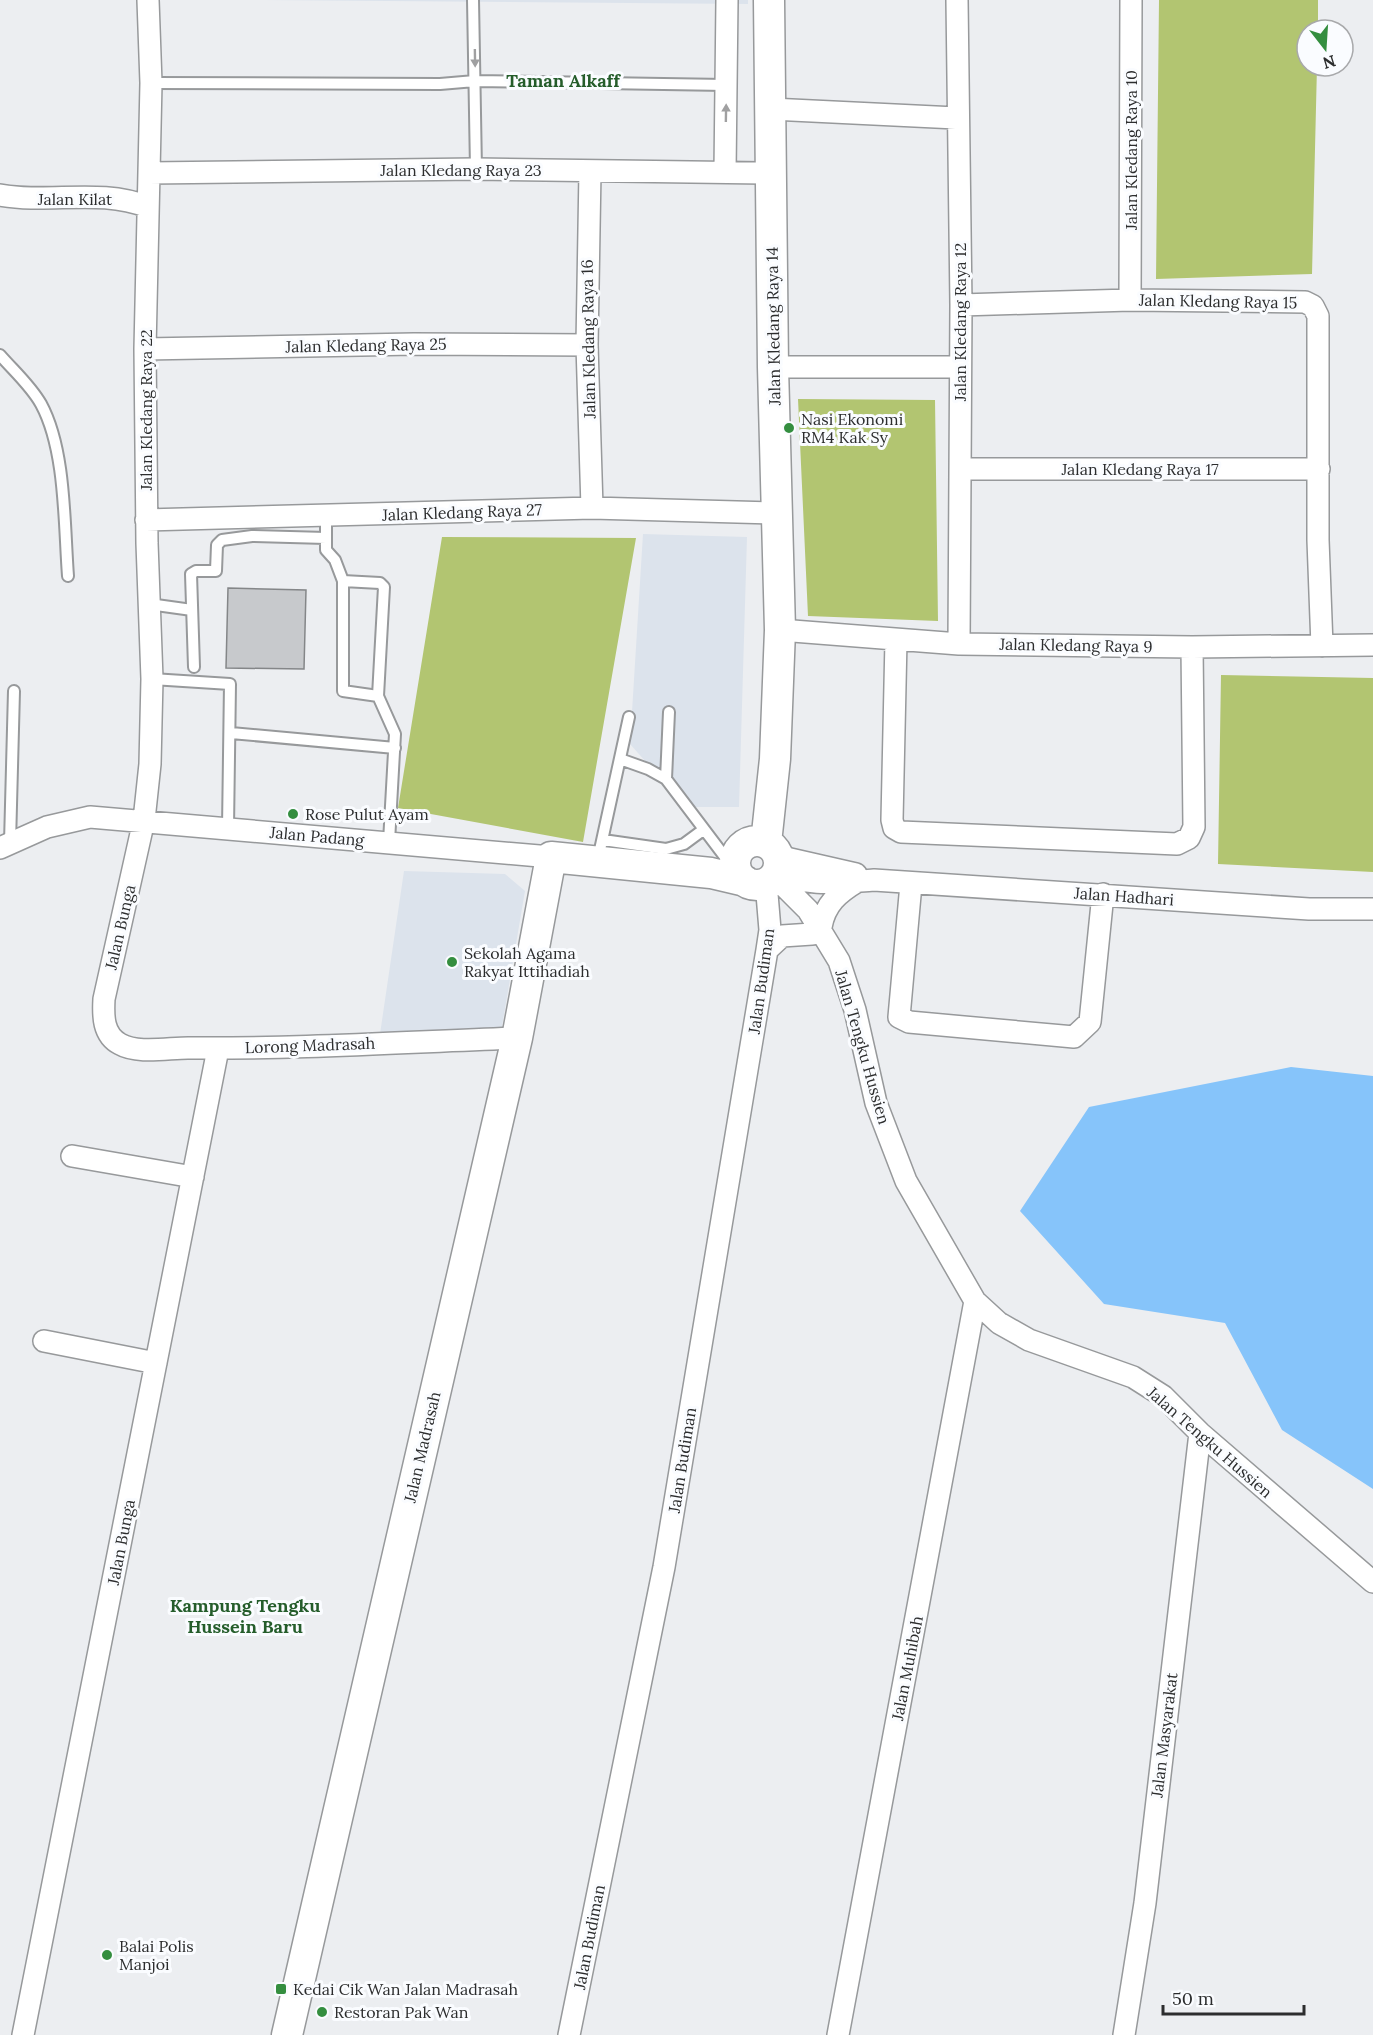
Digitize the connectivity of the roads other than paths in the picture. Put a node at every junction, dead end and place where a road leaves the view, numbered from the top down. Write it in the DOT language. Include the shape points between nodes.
graph roads {
  1 [pos="148,0"];
  2 [pos="473,0"];
  3 [pos="727,0"];
  4 [pos="769,0"];
  5 [pos="957,0"];
  6 [pos="1131,0"];
  7 [pos="475,81"];
  8 [pos="151,83"];
  9 [pos="726,85"];
  10 [pos="771,109"];
  11 [pos="956,118"];
  12 [pos="477,169"];
  13 [pos="590,171"];
  14 [pos="725,172"];
  15 [pos="149,173"];
  16 [pos="772,173"];
  17 [pos="0,195"];
  18 [pos="148,207"];
  19 [pos="1130,300"];
  20 [pos="961,305"];
  21 [pos="587,345"];
  22 [pos="145,349"];
  23 [pos="0,355"];
  24 [pos="773,367"];
  25 [pos="960,367"];
  26 [pos="961,469"];
  27 [pos="1319,469"];
  28 [pos="592,508"];
  29 [pos="777,513"];
  30 [pos="326,515"];
  31 [pos="146,520"];
  32 [pos="326,538"];
  33 [pos="68,576"];
  34 [pos="343,581"];
  35 [pos="149,604"];
  36 [pos="192,610"];
  37 [pos="780,630"];
  38 [pos="896,640"];
  39 [pos="959,644"];
  40 [pos="1373,645"];
  41 [pos="1322,646"];
  42 [pos="1192,647"];
  43 [pos="194,667"];
  44 [pos="152,679"];
  45 [pos="14,691"];
  46 [pos="378,696"];
  47 [pos="669,712"];
  48 [pos="629,717"];
  49 [pos="231,733"];
  50 [pos="395,748"];
  51 [pos="620,759"];
  52 [pos="666,779"];
  53 [pos="144,820"];
  54 [pos="228,828"];
  55 [pos="703,830"];
  56 [pos="389,842"];
  57 [pos="5,846"];
  58 [pos="600,851"];
  59 [pos="551,857"];
  60 [pos="757,863"];
  61 [pos="866,881"];
  62 [pos="911,884"];
  63 [pos="1103,894"];
  64 [pos="1373,909"];
  65 [pos="816,930"];
  66 [pos="767,950"];
  67 [pos="108,1033"];
  68 [pos="517,1038"];
  69 [pos="218,1049"];
  70 [pos="72,1156"];
  71 [pos="193,1177"];
  72 [pos="975,1301"];
  73 [pos="44,1341"];
  74 [pos="156,1363"];
  75 [pos="1200,1433"];
  76 [pos="1373,1582"];
  77 [pos="23,2035"];
  78 [pos="286,2035"];
  79 [pos="569,2035"];
  80 [pos="838,2035"];
  81 [pos="1124,2035"];
  1 -- 8 [label="street, Jalan Kledang Raya 22"];
  2 -- 7 [label="lane, one-way"];
  3 -- 9 [label="street"];
  4 -- 10 [label="street, Jalan Kledang Raya 14"];
  5 -- 11 [label="street, Jalan Kledang Raya 12"];
  6 -- 19 [label="street, Jalan Kledang Raya 10"];
  7 -- 8 [label="lane"];
  7 -- 9 [label="lane"];
  7 -- 12 [label="lane"];
  8 -- 15 [label="street, Jalan Kledang Raya 22"];
  14 -- 9 [label="street, one-way"];
  10 -- 11 [label="street"];
  10 -- 16 [label="street, Jalan Kledang Raya 14"];
  11 -- 20 [label="street, Jalan Kledang Raya 12"];
  12 -- 13 [label="street, Jalan Kledang Raya 23"];
  12 -- 15 [label="street, Jalan Kledang Raya 23"];
  13 -- 14 [label="street, Jalan Kledang Raya 23"];
  13 -- 21 [label="street, Jalan Kledang Raya 16"];
  14 -- 16 [label="street, Jalan Kledang Raya 23"];
  15 -- 18 [label="street, Jalan Kledang Raya 22"];
  16 -- 24 [label="street, Jalan Kledang Raya 14"];
  17 -- 18 [label="street, Jalan Kilat" via="24,199 127,199"];
  18 -- 22 [label="street, Jalan Kledang Raya 22"];
  19 -- 20 [label="street, Jalan Kledang Raya 15"];
  19 -- 27 [label="street, Jalan Kledang Raya 15" via="1305,302 1313,306 1318,316"];
  20 -- 25 [label="street, Jalan Kledang Raya 12"];
  21 -- 22 [label="street, Jalan Kledang Raya 25"];
  21 -- 28 [label="street, Jalan Kledang Raya 16"];
  22 -- 31 [label="street, Jalan Kledang Raya 22"];
  23 -- 33 [label="lane" via="31,389 50,428 62,494"];
  24 -- 25 [label="street"];
  24 -- 29 [label="street, Jalan Kledang Raya 14"];
  25 -- 26 [label="street, Jalan Kledang Raya 12"];
  26 -- 27 [label="street, Jalan Kledang Raya 17"];
  26 -- 39 [label="street, Jalan Kledang Raya 12"];
  27 -- 41 [label="street, Jalan Kledang Raya 15"];
  28 -- 29 [label="street, Jalan Kledang Raya 27"];
  28 -- 30 [label="street, Jalan Kledang Raya 27"];
  29 -- 37 [label="street, Jalan Kledang Raya 14"];
  30 -- 31 [label="street, Jalan Kledang Raya 27"];
  30 -- 32 [label="lane"];
  31 -- 35 [label="street, Jalan Kledang Raya 22"];
  32 -- 34 [label="lane" via="326,549"];
  32 -- 36 [label="lane" via="252,536 222,540 217,545 216,571 191,574"];
  34 -- 46 [label="lane" via="343,691"];
  34 -- 46 [label="lane" via="380,583 384,587"];
  35 -- 36 [label="lane"];
  35 -- 44 [label="street, Jalan Kledang Raya 22"];
  36 -- 43 [label="lane"];
  37 -- 38 [label="street, Jalan Kledang Raya 9"];
  37 -- 60 [label="street, Jalan Kledang Raya 14" via="775,759 762,781 754,824"];
  38 -- 39 [label="street, Jalan Kledang Raya 9"];
  38 -- 42 [label="street" via="894,828 902,832 1178,844 1189,838 1194,827"];
  39 -- 42 [label="street, Jalan Kledang Raya 9"];
  40 -- 41 [label="street, Jalan Kledang Raya 9"];
  41 -- 42 [label="street, Jalan Kledang Raya 9"];
  44 -- 49 [label="lane" via="230,684"];
  44 -- 53 [label="street, Jalan Kledang Raya 22"];
  45 -- 57 [label="lane"];
  46 -- 50 [label="lane" via="395,734"];
  47 -- 52 [label="lane"];
  48 -- 51 [label="lane"];
  49 -- 50 [label="lane"];
  49 -- 54 [label="lane"];
  50 -- 56 [label="lane"];
  51 -- 52 [label="lane"];
  51 -- 58 [label="lane"];
  52 -- 55 [label="lane"];
  53 -- 54 [label="street, Jalan Padang"];
  53 -- 57 [label="street, Jalan Padang" via="90,818 48,827"];
  53 -- 67 [label="street, Jalan Bunga" via="104,999 103,1017"];
  54 -- 56 [label="street, Jalan Padang"];
  55 -- 58 [label="lane" via="684,844 666,849"];
  55 -- 60 [label="lane"];
  56 -- 59 [label="street, Jalan Padang"];
  58 -- 59 [label="street, Jalan Padang"];
  58 -- 60 [label="street, Jalan Padang" via="639,867 711,873"];
  59 -- 68 [label="street, Jalan Madrasah"];
  60 -- 61 [label="street, Jalan Hadhari" via="847,871"];
  60 -- 65 [label="street" via="792,891"];
  60 -- 66 [label="street, Jalan Budiman" via="770,930"];
  61 -- 62 [label="street, Jalan Hadhari"];
  61 -- 65 [label="street" via="832,900"];
  62 -- 63 [label="street, Jalan Hadhari"];
  62 -- 63 [label="street" via="899,1017 909,1022 1074,1037 1090,1022"];
  63 -- 64 [label="street, Jalan Hadhari" via="1309,909"];
  65 -- 66 [label="street" via="782,936"];
  65 -- 72 [label="street, Jalan Tengku Hussien" via="839,962 855,1010 876,1103 902,1169 940,1244"];
  66 -- 79 [label="street, Jalan Budiman" via="664,1567"];
  67 -- 69 [label="street, Lorong Madrasah" via="119,1044 133,1048"];
  68 -- 69 [label="street, Lorong Madrasah"];
  68 -- 78 [label="street, Jalan Madrasah"];
  69 -- 71 [label="street, Jalan Bunga"];
  70 -- 71 [label="street"];
  71 -- 74 [label="street, Jalan Bunga"];
  72 -- 75 [label="street, Jalan Tengku Hussien" via="999,1323 1029,1340 1132,1377 1163,1396"];
  72 -- 80 [label="street, Jalan Muhibah"];
  73 -- 74 [label="street"];
  74 -- 77 [label="street, Jalan Bunga"];
  75 -- 76 [label="street, Jalan Tengku Hussien"];
  75 -- 81 [label="street, Jalan Masyarakat" via="1146,1892"];
}
